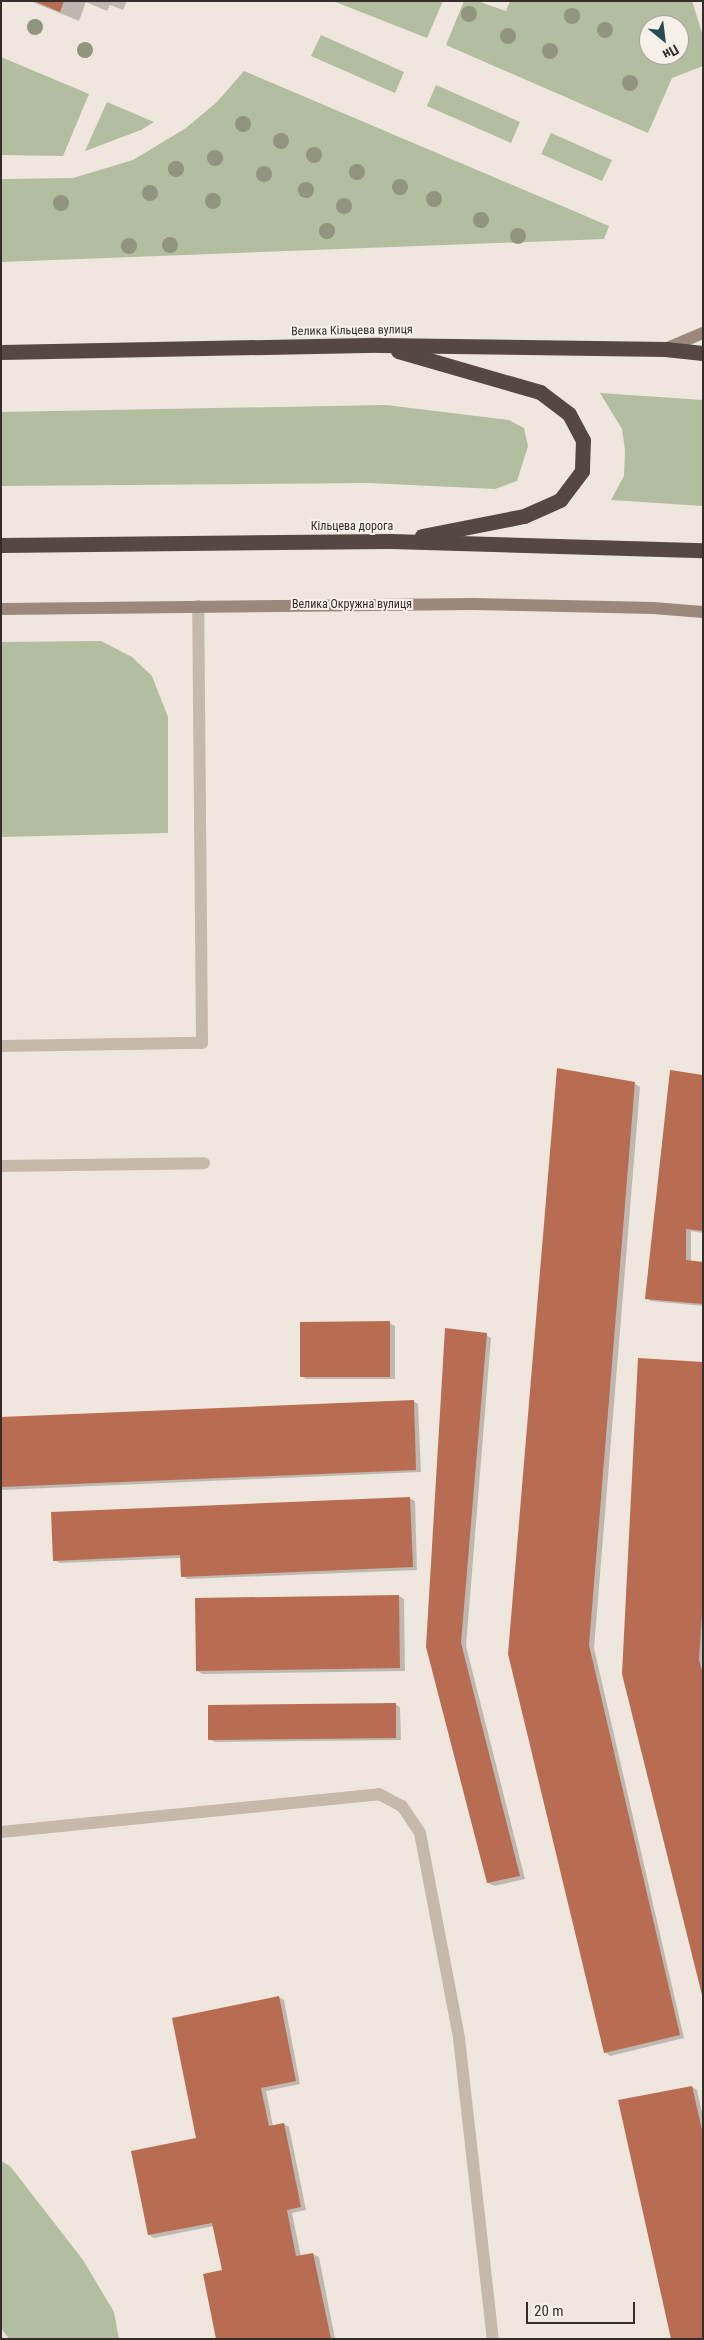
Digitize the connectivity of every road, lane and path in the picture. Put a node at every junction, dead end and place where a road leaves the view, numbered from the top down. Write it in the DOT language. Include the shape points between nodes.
graph roads {
  1 [pos="703,333"];
  2 [pos="379,345"];
  3 [pos="665,349"];
  4 [pos="1,352"];
  5 [pos="703,352"];
  6 [pos="391,541"];
  7 [pos="1,545"];
  8 [pos="703,550"];
  9 [pos="198,606"];
  10 [pos="1,610"];
  11 [pos="703,612"];
  12 [pos="1,1046"];
  13 [pos="204,1163"];
  14 [pos="1,1166"];
  15 [pos="1,1832"];
  16 [pos="493,2339"];
  1 -- 3 [label="street"];
  2 -- 3 [label="highway, Велика Кільцева вулиця"];
  2 -- 4 [label="highway, Велика Кільцева вулиця"];
  2 -- 6 [label="highway" via="540,392 569,414 583,440 582,472 560,500 524,516"];
  3 -- 5 [label="highway, Велика Кільцева вулиця"];
  6 -- 7 [label="highway, Кільцева дорога"];
  6 -- 8 [label="highway, Кільцева дорога"];
  9 -- 10 [label="street, Велика Окружна вулиця"];
  9 -- 11 [label="street, Велика Окружна вулиця" via="473,604"];
  9 -- 12 [label="lane" via="202,1043"];
  13 -- 14 [label="lane"];
  15 -- 16 [label="lane" via="379,1794 402,1806 420,1833 459,2038"];
}
